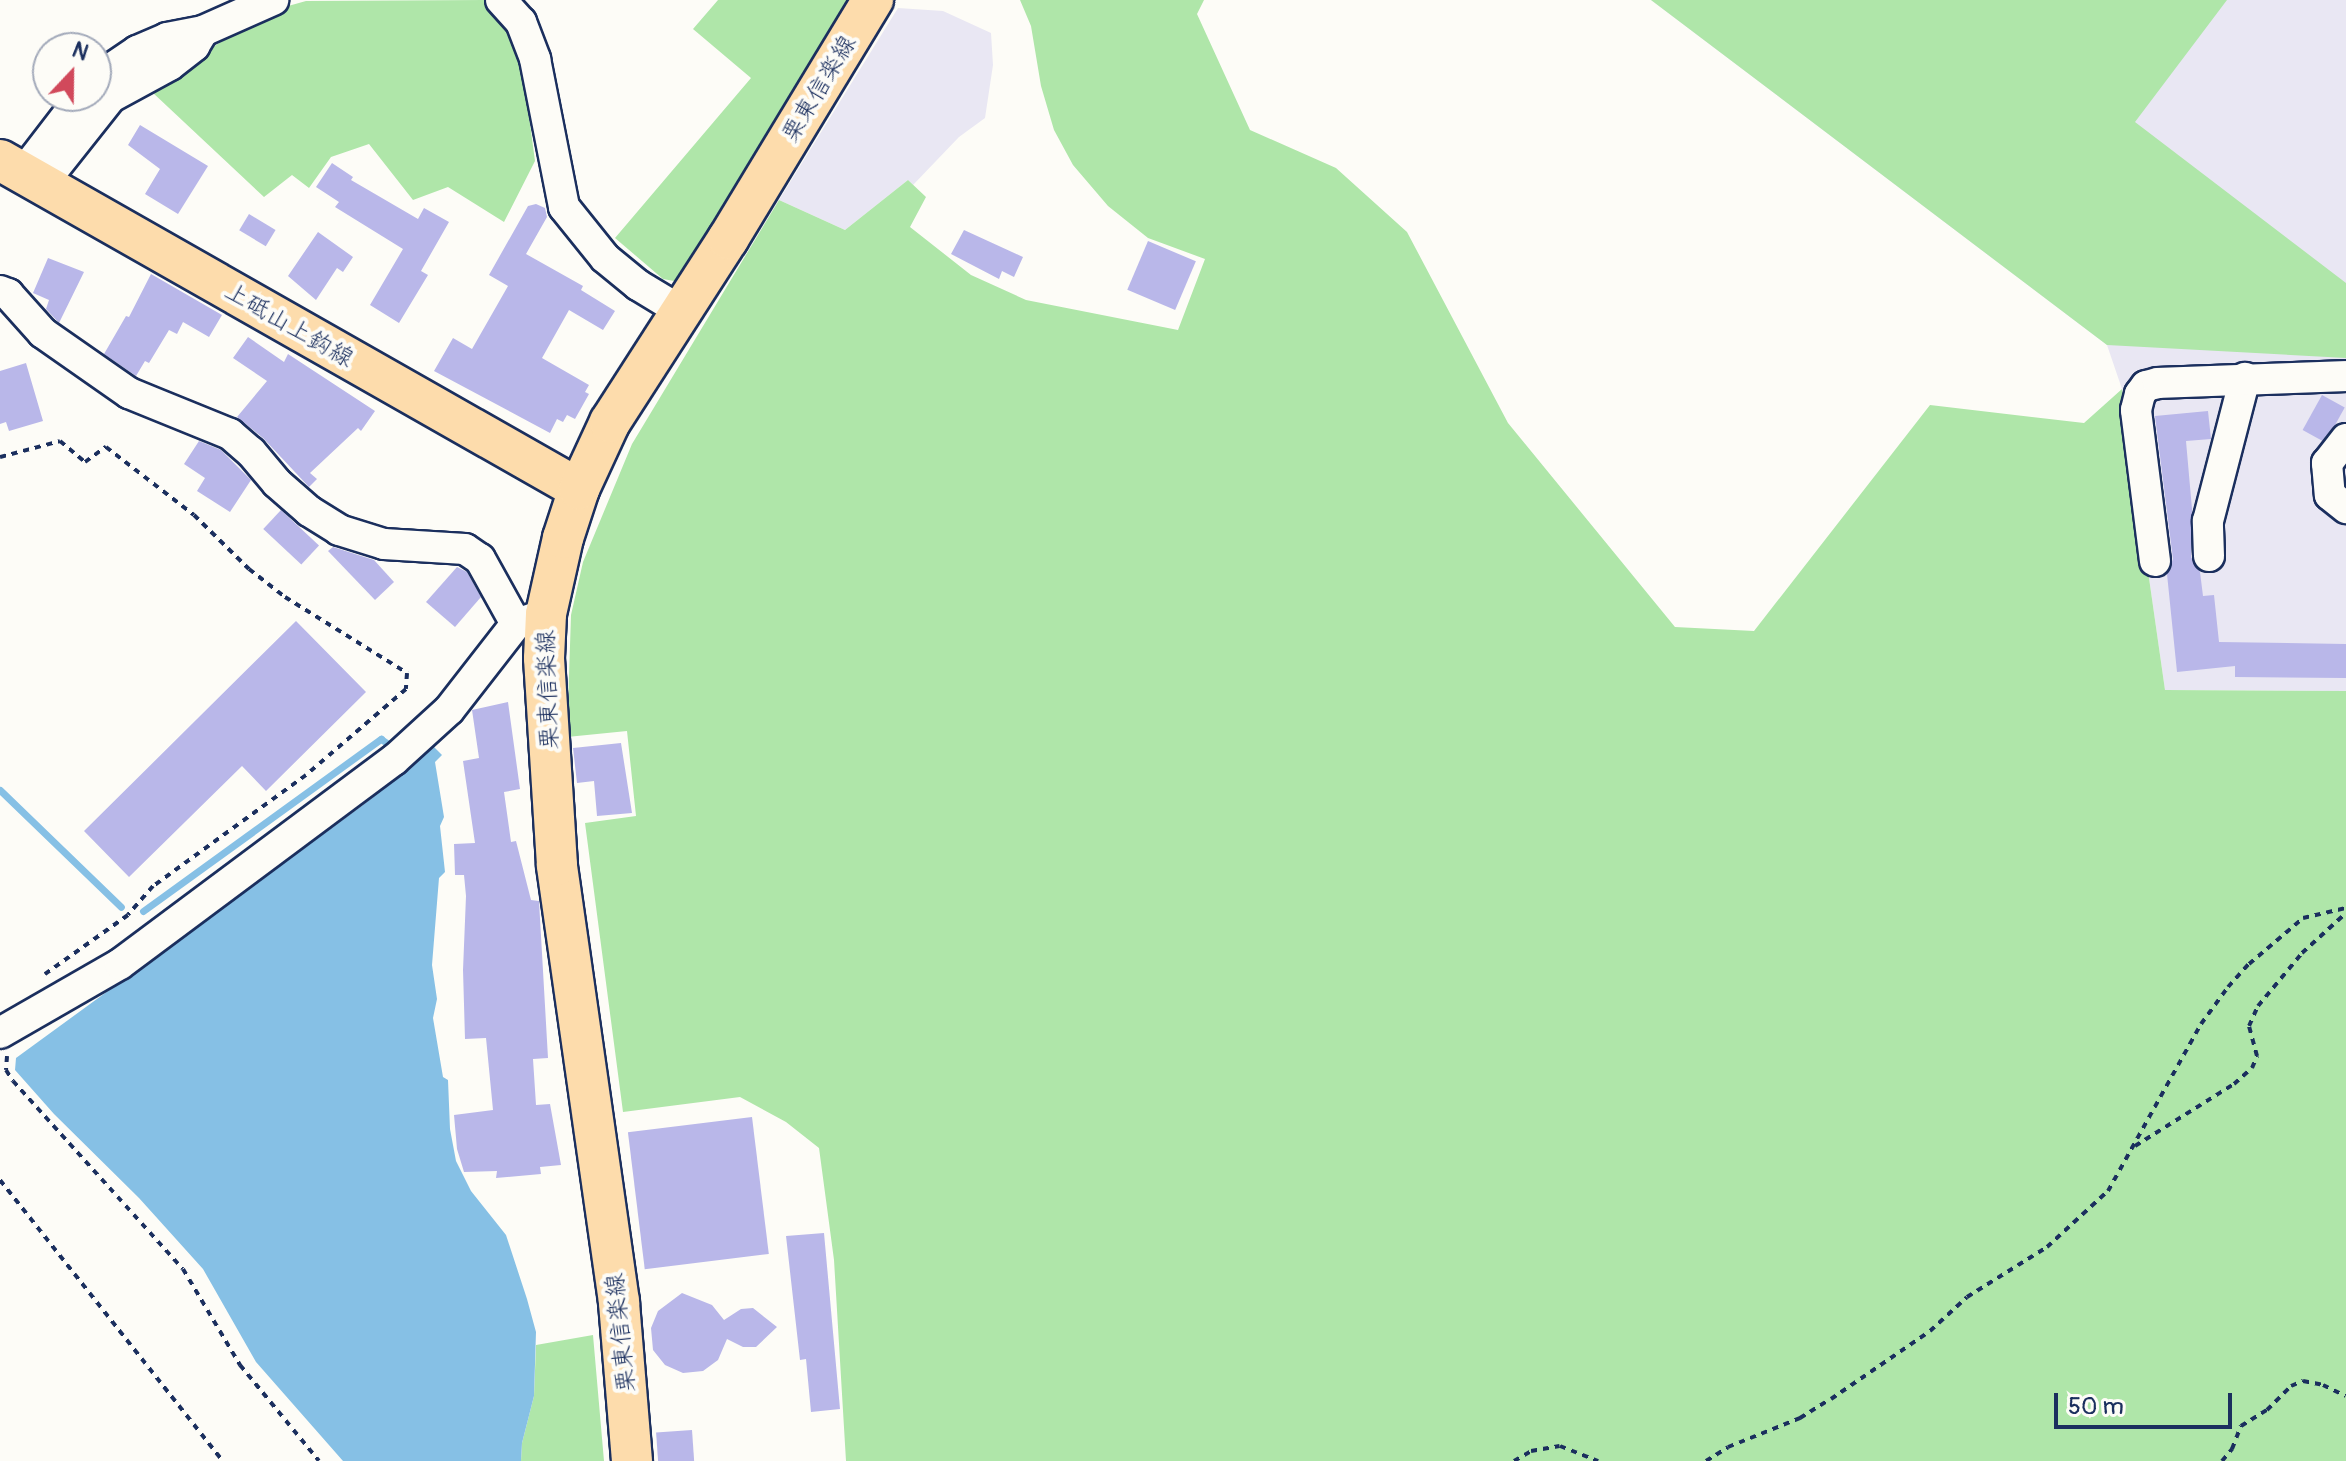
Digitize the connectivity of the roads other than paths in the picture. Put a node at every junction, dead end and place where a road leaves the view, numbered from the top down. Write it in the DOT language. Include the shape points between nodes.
graph roads {
  1 [pos="273,0"];
  2 [pos="501,0"];
  3 [pos="873,0"];
  4 [pos="203,31"];
  5 [pos="112,68"];
  6 [pos="70,112"];
  7 [pos="22,173"];
  8 [pos="0,291"];
  9 [pos="681,311"];
  10 [pos="2346,376"];
  11 [pos="2245,378"];
  12 [pos="2346,439"];
  13 [pos="579,489"];
  14 [pos="2346,508"];
  15 [pos="2209,556"];
  16 [pos="2155,561"];
  17 [pos="531,619"];
  18 [pos="5,1042"];
  19 [pos="632,1461"];
  1 -- 4 [label="lane"];
  2 -- 9 [label="lane" via="521,22 535,59 564,207 605,258"];
  3 -- 9 [label="main road, 栗東信楽線"];
  4 -- 5 [label="lane" via="167,38"];
  4 -- 7 [label="lane" via="170,65 111,97"];
  6 -- 7 [label="lane"];
  7 -- 13 [label="main road, 上砥山上鈎線"];
  8 -- 17 [label="lane" via="43,333 129,393 230,434 277,483 339,530 384,544 465,549 480,559"];
  9 -- 13 [label="main road, 栗東信楽線" via="610,422"];
  10 -- 11 [label="lane"];
  11 -- 15 [label="lane" via="2208,521"];
  11 -- 16 [label="lane" via="2158,383 2140,394 2136,410"];
  12 -- 14 [label="lane" via="2327,463 2330,495"];
  13 -- 17 [label="main road, 栗東信楽線"];
  17 -- 18 [label="lane" via="449,710 394,760 120,964 84,981"];
  17 -- 19 [label="main road, 栗東信楽線" via="544,658 557,865 619,1302"];
}
